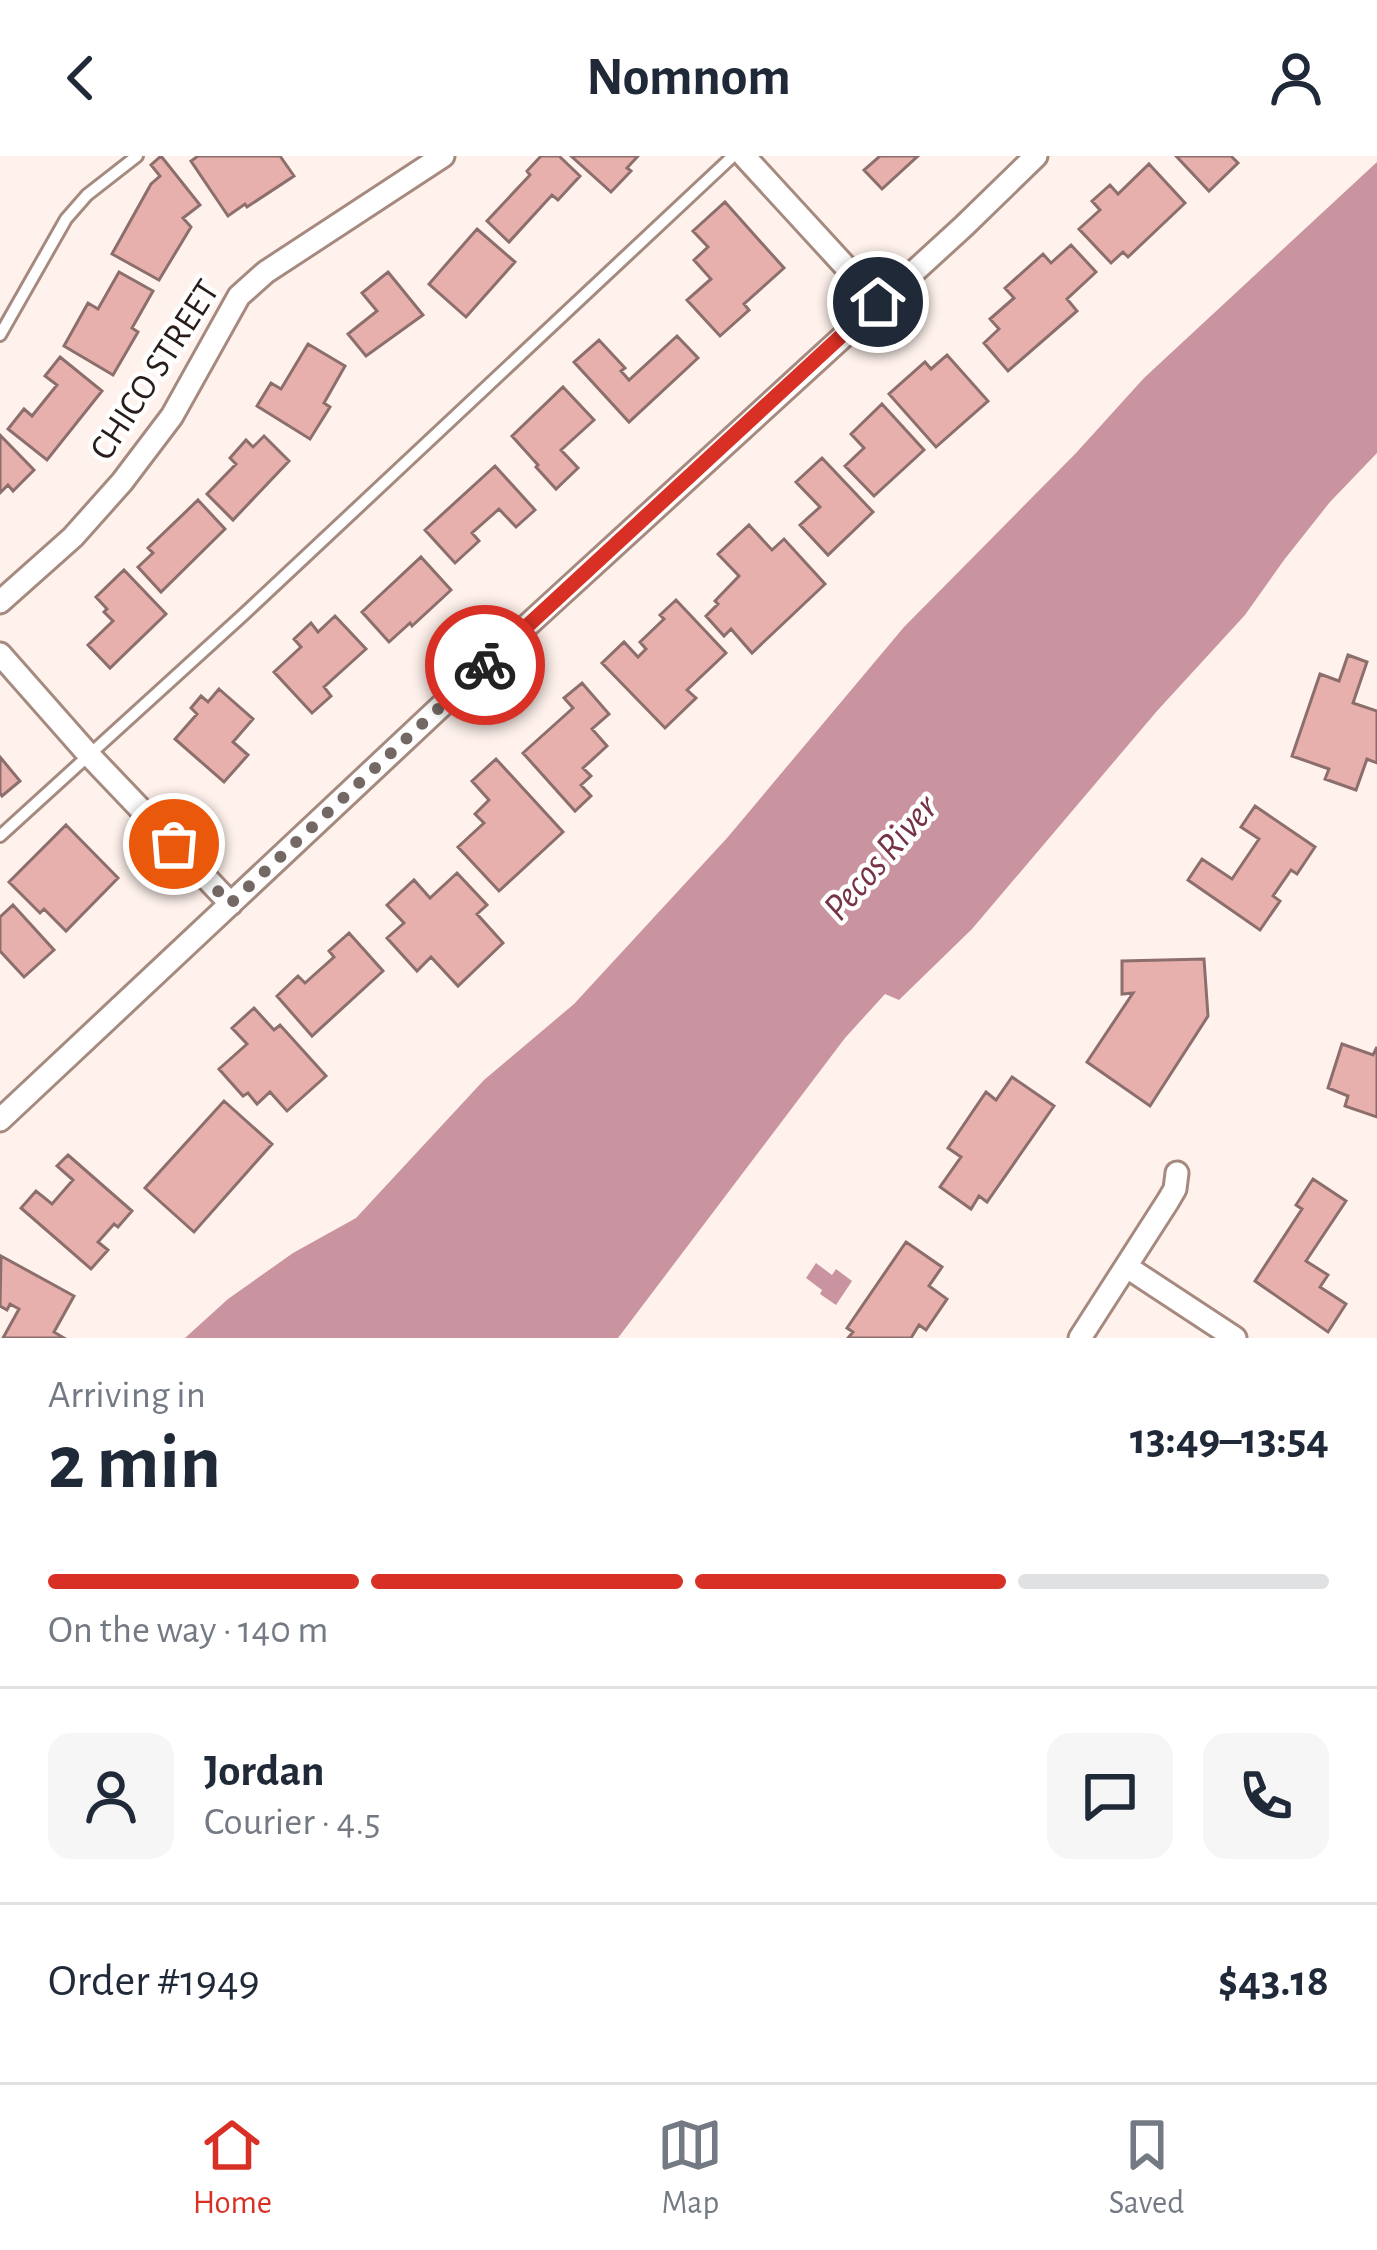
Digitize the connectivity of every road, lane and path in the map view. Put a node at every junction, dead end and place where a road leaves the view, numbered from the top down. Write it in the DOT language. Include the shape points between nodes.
graph roads {
  1 [pos="137,156"];
  2 [pos="443,156"];
  3 [pos="733,156"];
  4 [pos="744,156"];
  5 [pos="1036,156"];
  6 [pos="878,302"];
  7 [pos="0,334"];
  8 [pos="0,602"];
  9 [pos="0,654"];
  10 [pos="89,755"];
  11 [pos="0,836"];
  12 [pos="230,904"];
  13 [pos="0,1120"];
  14 [pos="1177,1173"];
  15 [pos="1127,1267"];
  16 [pos="1080,1338"];
  17 [pos="1235,1338"];
  1 -- 7 [label="lane" via="66,219"];
  2 -- 8 [label="street, CHICO STREET" via="239,296 172,416 122,482"];
  3 -- 10 [label="lane"];
  4 -- 6 [label="street"];
  5 -- 6 [label="street"];
  6 -- 12 [label="street"];
  9 -- 10 [label="street"];
  10 -- 11 [label="lane"];
  10 -- 12 [label="street"];
  12 -- 13 [label="street"];
  14 -- 15 [label="street"];
  15 -- 16 [label="street"];
  15 -- 17 [label="street"];
}
